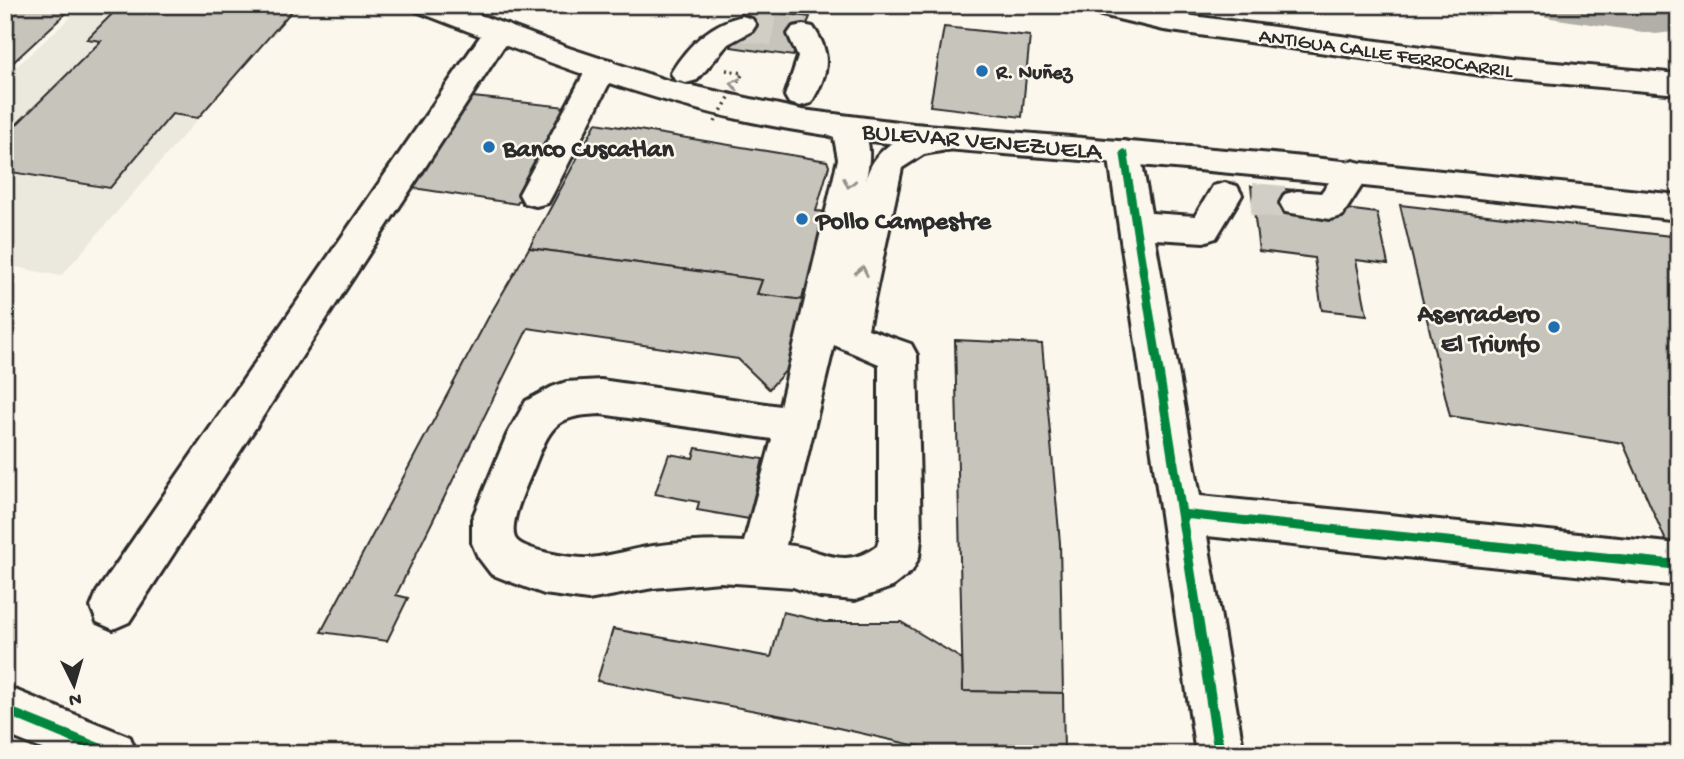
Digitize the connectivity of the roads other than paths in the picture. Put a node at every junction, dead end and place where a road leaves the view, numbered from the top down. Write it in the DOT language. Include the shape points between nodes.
graph roads {
  1 [pos="426,5"];
  2 [pos="466,5"];
  3 [pos="1095,5"];
  4 [pos="1211,5"];
  5 [pos="1144,11"];
  6 [pos="743,25"];
  7 [pos="1371,27"];
  8 [pos="498,32"];
  9 [pos="803,34"];
  10 [pos="602,68"];
  11 [pos="686,73"];
  12 [pos="1679,84"];
  13 [pos="800,96"];
  14 [pos="835,125"];
  15 [pos="953,139"];
  16 [pos="1124,152"];
  17 [pos="1208,159"];
  18 [pos="1354,173"];
  19 [pos="1679,192"];
  20 [pos="536,194"];
  21 [pos="1297,203"];
  22 [pos="1679,208"];
  23 [pos="1136,225"];
  24 [pos="795,425"];
  25 [pos="1183,514"];
  26 [pos="760,564"];
  27 [pos="1679,565"];
  28 [pos="113,607"];
  29 [pos="5,710"];
  30 [pos="113,754"];
  31 [pos="1220,754"];
  1 -- 8 [label="main road, BULEVAR VENEZUELA"];
  2 -- 11 [label="main road, BULEVAR VENEZUELA"];
  3 -- 5 [label="main road, ANTIGUA CALLE FERROCARRIL"];
  4 -- 7 [label="main road"];
  5 -- 12 [label="main road, ANTIGUA CALLE FERROCARRIL" via="1510,69"];
  6 -- 11 [label="main road" via="722,33"];
  8 -- 10 [label="main road, BULEVAR VENEZUELA"];
  8 -- 28 [label="main road"];
  9 -- 13 [label="main road" via="815,54"];
  10 -- 14 [label="main road, BULEVAR VENEZUELA" via="694,98"];
  10 -- 20 [label="main road"];
  13 -- 11 [label="main road, BULEVAR VENEZUELA, one-way"];
  13 -- 19 [label="main road, BULEVAR VENEZUELA" via="906,112"];
  14 -- 15 [label="main road, BULEVAR VENEZUELA"];
  14 -- 24 [label="main road, one-way" via="849,132 854,159"];
  15 -- 16 [label="main road, BULEVAR VENEZUELA"];
  26 -- 15 [label="main road, one-way" via="855,579 877,572 897,557 898,355 848,337 886,164 908,147"];
  16 -- 17 [label="main road, BULEVAR VENEZUELA"];
  16 -- 23 [label="main road"];
  17 -- 18 [label="main road, BULEVAR VENEZUELA"];
  17 -- 23 [label="main road" via="1239,197 1204,229"];
  18 -- 21 [label="main road" via="1330,207"];
  18 -- 22 [label="main road, BULEVAR VENEZUELA"];
  23 -- 25 [label="main road"];
  24 -- 26 [label="main road"];
  24 -- 26 [label="main road" via="601,397 566,399 540,414 493,519 493,543 506,560 544,573 588,579 720,561"];
  25 -- 27 [label="main road"];
  25 -- 31 [label="main road"];
  29 -- 30 [label="main road"];
}
